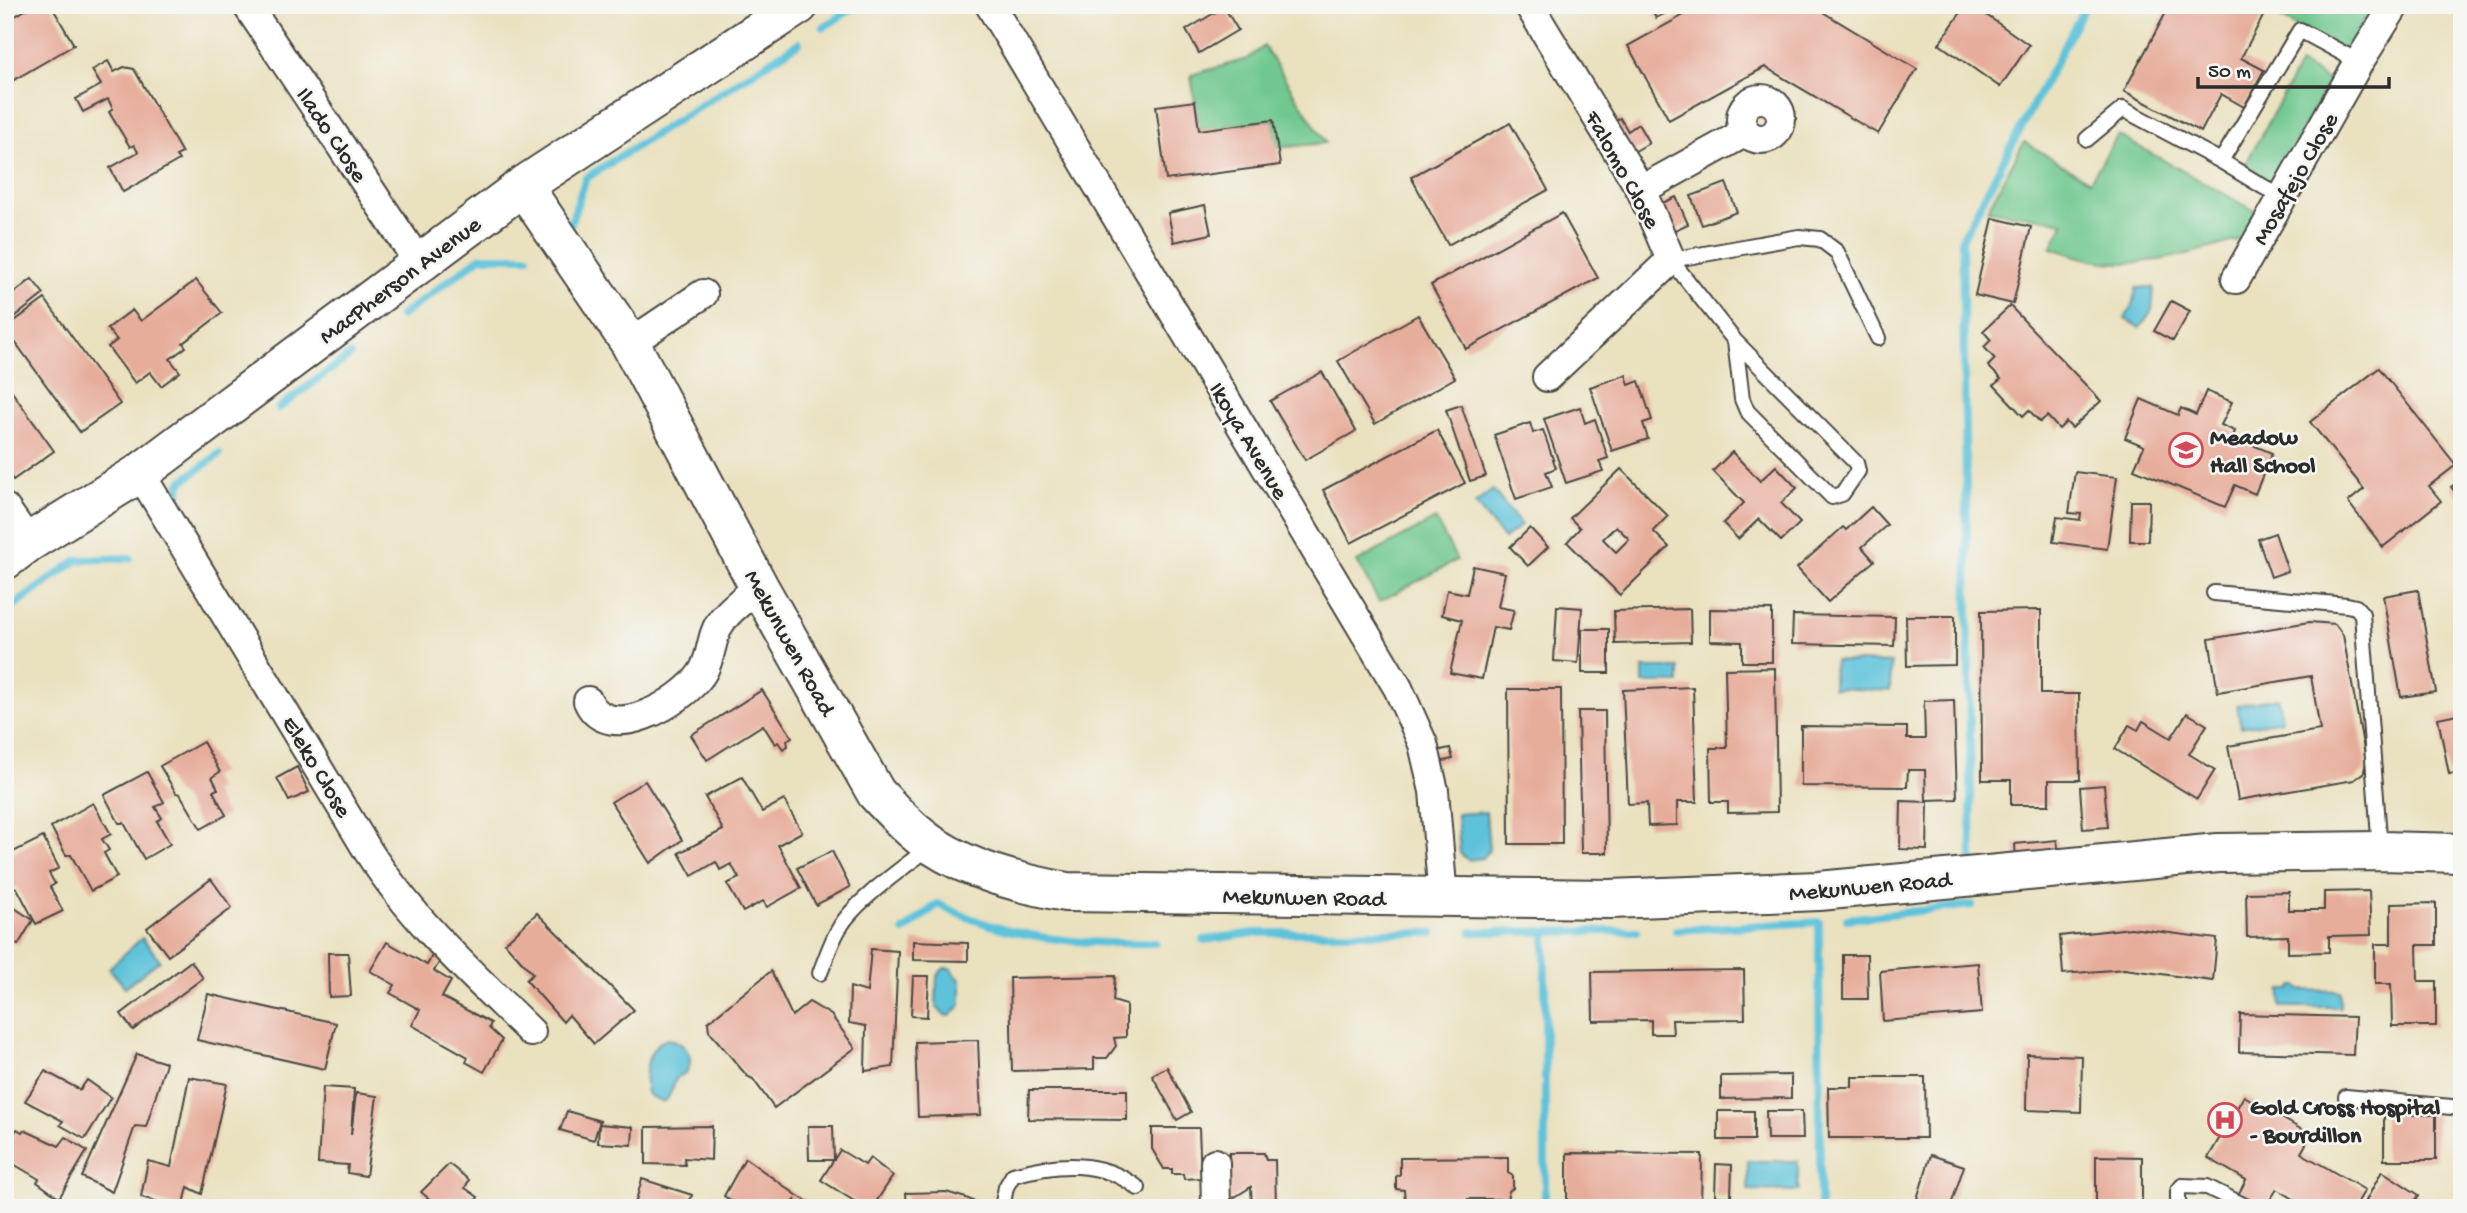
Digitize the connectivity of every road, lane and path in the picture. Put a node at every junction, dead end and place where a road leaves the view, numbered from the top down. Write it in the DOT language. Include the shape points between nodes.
graph roads {
  1 [pos="247,5"];
  2 [pos="799,5"];
  3 [pos="990,5"];
  4 [pos="1529,5"];
  5 [pos="2395,5"];
  6 [pos="2359,62"];
  7 [pos="1746,132"];
  8 [pos="2087,139"];
  9 [pos="2221,161"];
  10 [pos="523,187"];
  11 [pos="1641,190"];
  12 [pos="2282,198"];
  13 [pos="1671,260"];
  14 [pos="419,263"];
  15 [pos="2236,279"];
  16 [pos="703,294"];
  17 [pos="1878,338"];
  18 [pos="1735,341"];
  19 [pos="630,343"];
  20 [pos="1547,377"];
  21 [pos="140,473"];
  22 [pos="5,508"];
  23 [pos="17,551"];
  24 [pos="759,587"];
  25 [pos="2214,593"];
  26 [pos="588,701"];
  27 [pos="932,845"];
  28 [pos="2380,851"];
  29 [pos="2462,853"];
  30 [pos="1443,898"];
  31 [pos="820,973"];
  32 [pos="531,1032"];
  33 [pos="2346,1097"];
  34 [pos="2462,1108"];
  35 [pos="1215,1163"];
  36 [pos="1138,1188"];
  37 [pos="1002,1208"];
  38 [pos="1216,1208"];
  39 [pos="2178,1208"];
  40 [pos="2249,1208"];
  1 -- 14 [label="street, Ilado Close"];
  2 -- 10 [label="street, MacPherson Avenue"];
  3 -- 30 [label="street, Ikoya Avenue" via="1398,688 1423,744 1434,791"];
  4 -- 11 [label="street, Falomo Close"];
  5 -- 6 [label="street, Mosafejo Close"];
  6 -- 9 [label="lane" via="2300,30"];
  6 -- 12 [label="street, Mosafejo Close"];
  7 -- 11 [label="street"];
  8 -- 9 [label="lane" via="2123,109"];
  9 -- 12 [label="lane"];
  10 -- 14 [label="street, MacPherson Avenue"];
  10 -- 19 [label="street, Mekunwen Road"];
  11 -- 13 [label="street, Falomo Close"];
  12 -- 15 [label="street, Mosafejo Close"];
  13 -- 17 [label="lane" via="1798,237 1820,239 1837,252"];
  13 -- 18 [label="lane"];
  13 -- 20 [label="street, Falomo Close"];
  14 -- 21 [label="street, MacPherson Avenue"];
  16 -- 19 [label="street"];
  18 -- 18 [label="lane" via="1747,411 1832,497 1842,494 1858,471 1856,463"];
  19 -- 24 [label="street, Mekunwen Road"];
  21 -- 23 [label="street, MacPherson Avenue"];
  21 -- 32 [label="street, Eleko Close" via="389,882 467,970"];
  22 -- 23 [label="street"];
  24 -- 26 [label="street" via="723,618 703,672 666,706 615,722 601,718"];
  24 -- 27 [label="street, Mekunwen Road" via="876,793"];
  25 -- 28 [label="lane" via="2347,605 2362,614"];
  27 -- 30 [label="street, Mekunwen Road" via="985,872 1066,892"];
  27 -- 31 [label="lane" via="849,915 839,927"];
  28 -- 29 [label="street, Mekunwen Road"];
  28 -- 30 [label="street, Mekunwen Road" via="2218,853 1819,891 1610,899"];
  33 -- 34 [label="lane"];
  35 -- 38 [label="street"];
  36 -- 37 [label="lane" via="1126,1178 1086,1166 1049,1167 1013,1175"];
  39 -- 40 [label="lane" via="2182,1186 2207,1187"];
}
